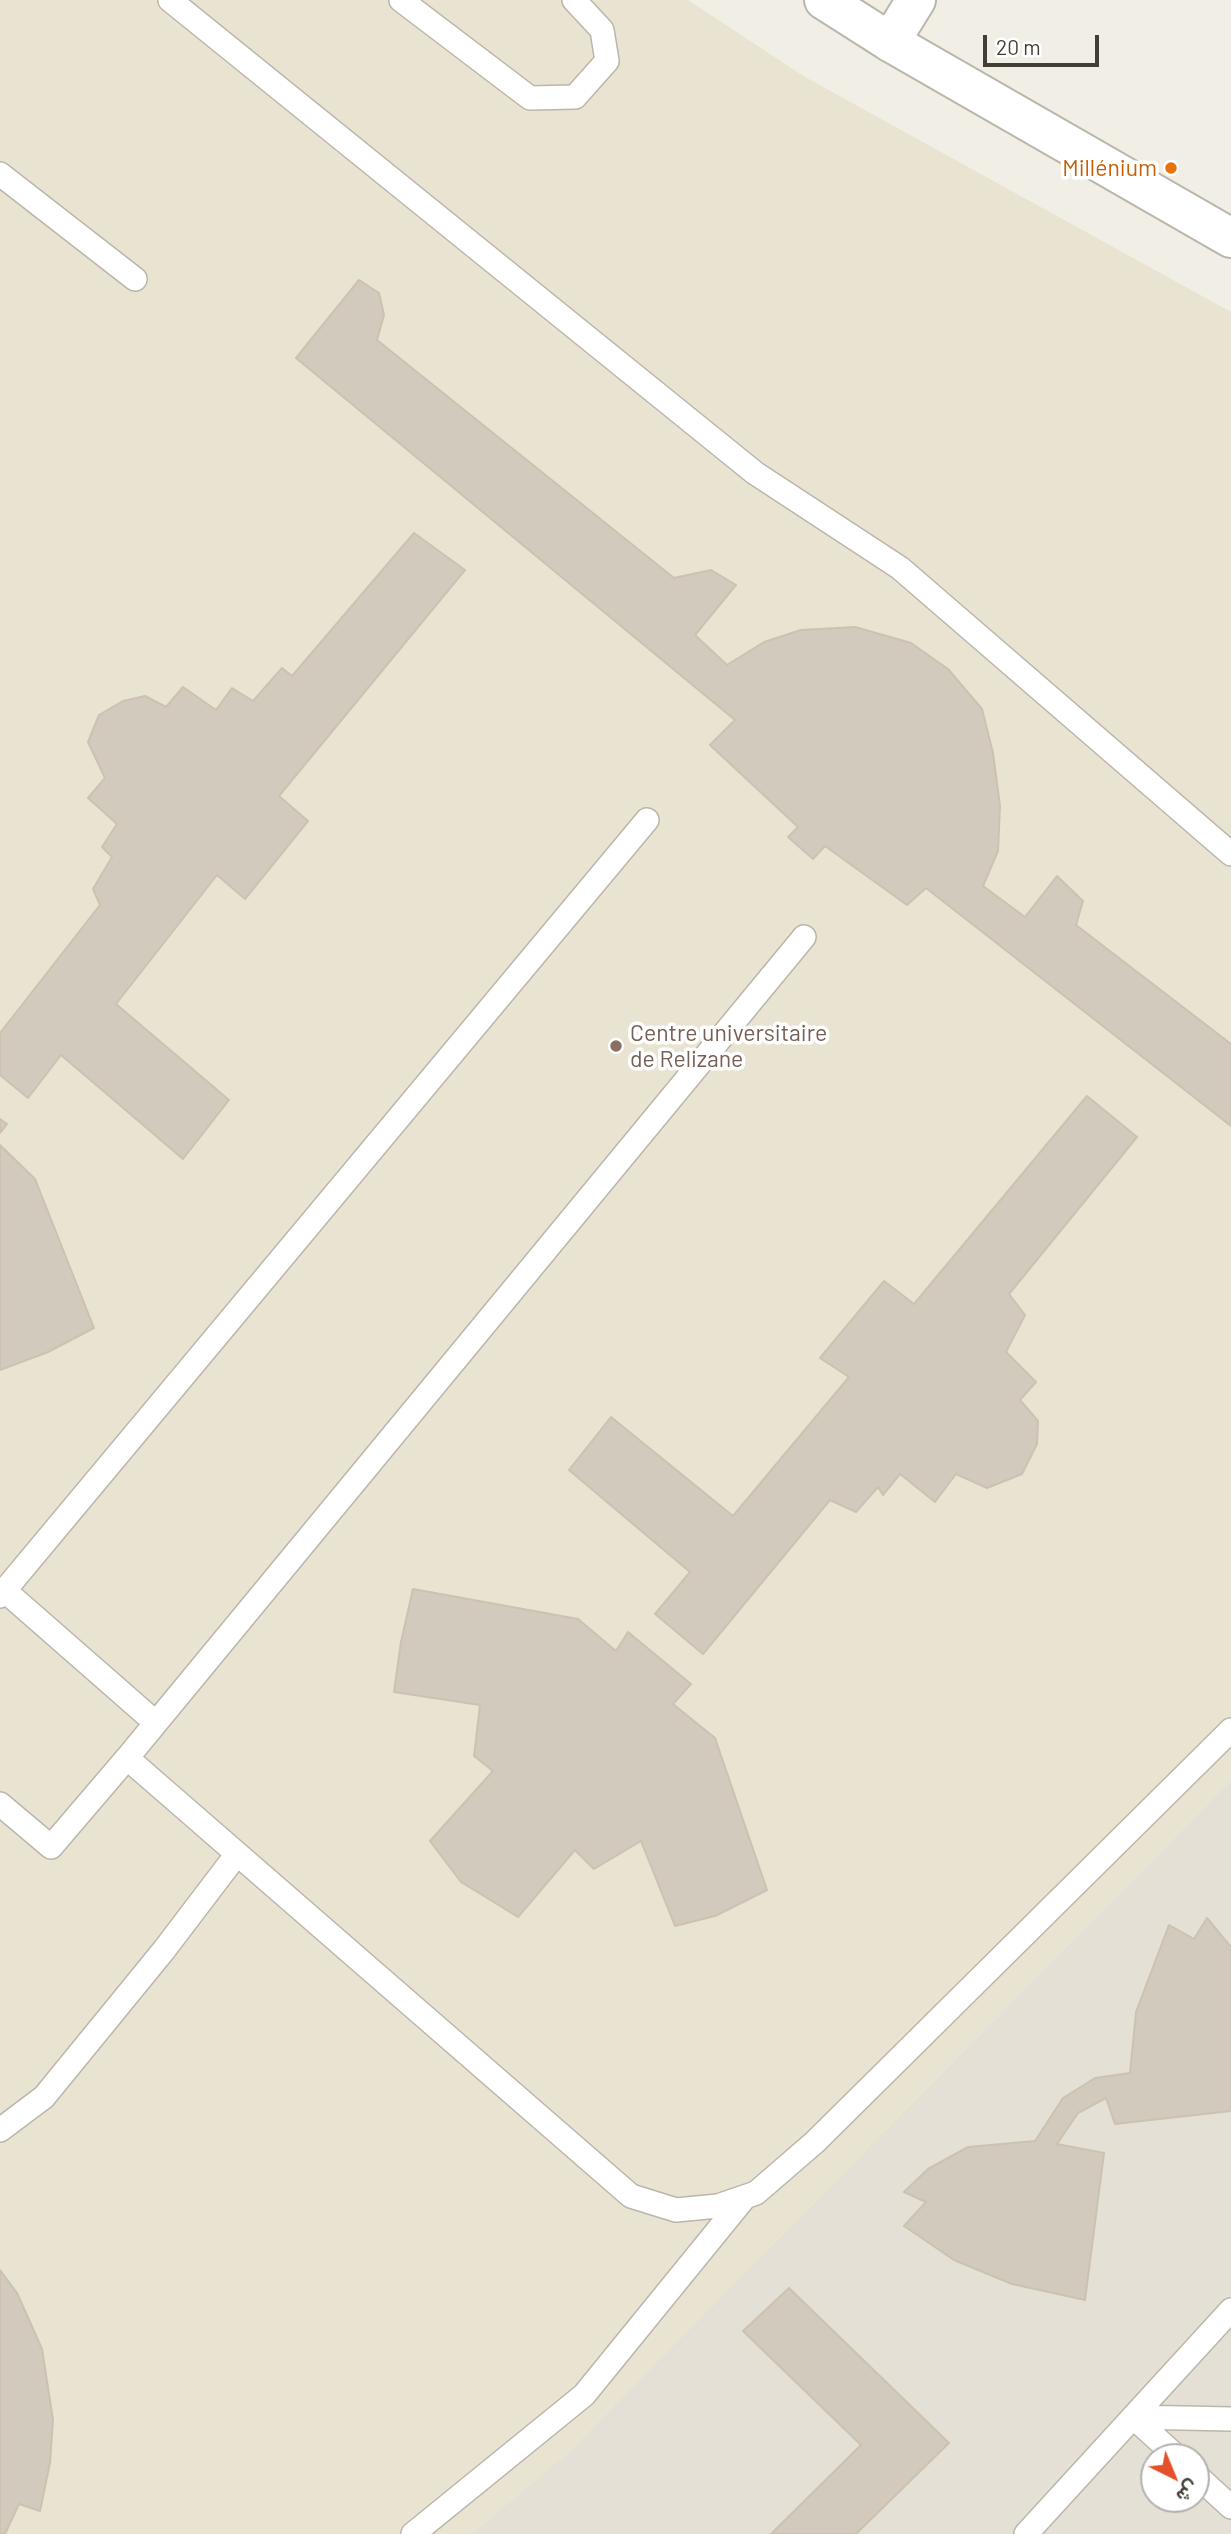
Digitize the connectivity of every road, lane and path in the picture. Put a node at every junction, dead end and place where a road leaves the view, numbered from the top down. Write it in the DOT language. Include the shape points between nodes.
graph roads {
  1 [pos="170,0"];
  2 [pos="401,0"];
  3 [pos="574,0"];
  4 [pos="824,0"];
  5 [pos="916,0"];
  6 [pos="891,42"];
  7 [pos="0,174"];
  8 [pos="1231,238"];
  9 [pos="135,279"];
  10 [pos="647,820"];
  11 [pos="1231,854"];
  12 [pos="804,937"];
  13 [pos="2,1593"];
  14 [pos="156,1723"];
  15 [pos="1231,1730"];
  16 [pos="127,1758"];
  17 [pos="0,1804"];
  18 [pos="237,1854"];
  19 [pos="0,2130"];
  20 [pos="746,2196"];
  21 [pos="1231,2310"];
  22 [pos="1133,2417"];
  23 [pos="1231,2419"];
  24 [pos="1162,2443"];
  25 [pos="1210,2488"];
  26 [pos="1231,2507"];
  27 [pos="412,2534"];
  28 [pos="1026,2534"];
  1 -- 11 [label="lane" via="755,473 900,568"];
  2 -- 3 [label="lane" via="530,98 575,97 607,61 602,30"];
  4 -- 6 [label="street"];
  5 -- 6 [label="street"];
  6 -- 8 [label="street"];
  7 -- 9 [label="lane"];
  10 -- 13 [label="lane"];
  12 -- 14 [label="lane"];
  13 -- 14 [label="lane"];
  14 -- 16 [label="lane"];
  15 -- 20 [label="lane" via="814,2142 756,2193"];
  16 -- 17 [label="lane" via="51,1847"];
  16 -- 18 [label="lane"];
  18 -- 19 [label="lane" via="44,2097"];
  18 -- 20 [label="lane" via="631,2196 676,2210 718,2206"];
  20 -- 27 [label="lane" via="584,2395"];
  21 -- 22 [label="lane"];
  22 -- 23 [label="lane"];
  22 -- 24 [label="lane"];
  22 -- 28 [label="lane"];
  25 -- 26 [label="lane"];
}
